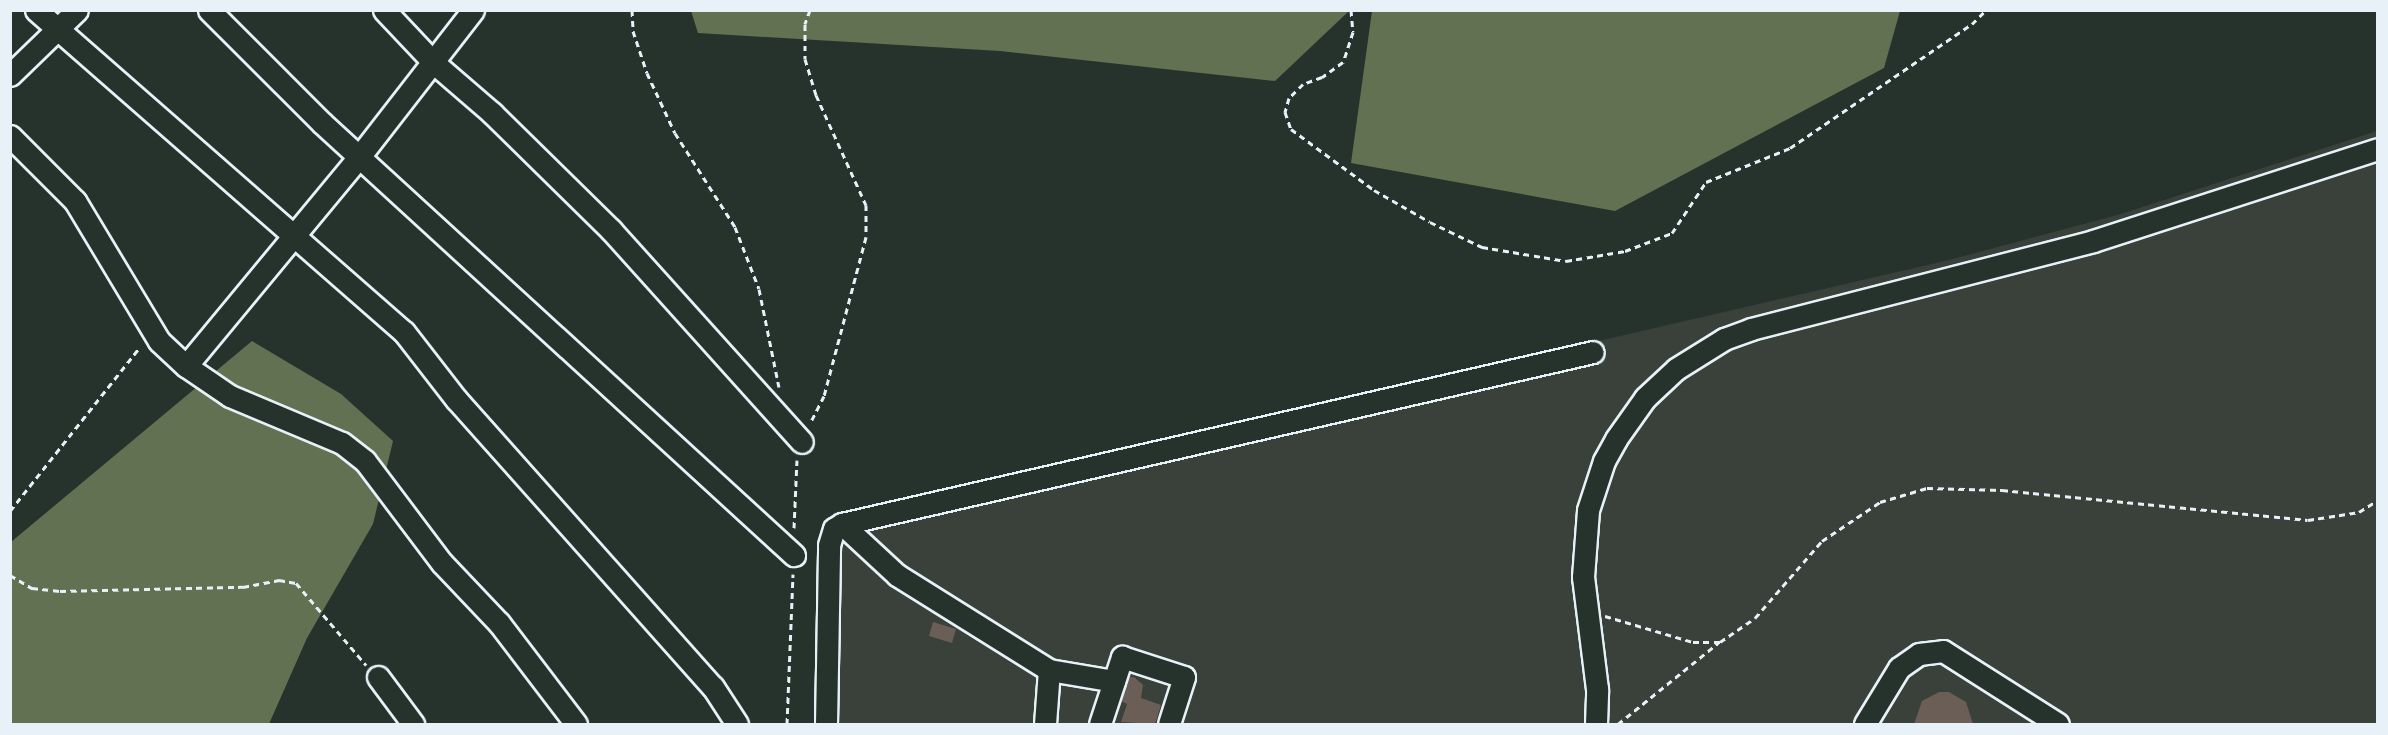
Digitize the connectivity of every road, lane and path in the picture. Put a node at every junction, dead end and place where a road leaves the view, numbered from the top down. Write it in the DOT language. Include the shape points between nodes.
graph roads {
  1 [pos="36,10"];
  2 [pos="77,10"];
  3 [pos="208,10"];
  4 [pos="384,10"];
  5 [pos="473,10"];
  6 [pos="810,10"];
  7 [pos="1351,10"];
  8 [pos="1986,10"];
  9 [pos="59,28"];
  10 [pos="434,63"];
  11 [pos="10,75"];
  12 [pos="10,136"];
  13 [pos="2378,149"];
  14 [pos="359,157"];
  15 [pos="295,236"];
  16 [pos="151,331"];
  17 [pos="1593,352"];
  18 [pos="186,366"];
  19 [pos="802,442"];
  20 [pos="2378,500"];
  21 [pos="10,511"];
  22 [pos="842,524"];
  23 [pos="794,555"];
  24 [pos="10,574"];
  25 [pos="1588,618"];
  26 [pos="1720,642"];
  27 [pos="1049,670"];
  28 [pos="378,677"];
  29 [pos="1114,681"];
  30 [pos="414,724"];
  31 [pos="576,724"];
  32 [pos="737,724"];
  33 [pos="826,724"];
  34 [pos="1045,724"];
  35 [pos="1100,724"];
  36 [pos="1168,724"];
  37 [pos="1596,724"];
  38 [pos="1618,724"];
  39 [pos="1865,724"];
  40 [pos="2058,724"];
  1 -- 9 [label="street"];
  2 -- 9 [label="street"];
  3 -- 14 [label="street"];
  4 -- 10 [label="street"];
  5 -- 10 [label="street"];
  6 -- 19 [label="path" via="805,24 805,59 816,95 866,205 866,237 825,396"];
  7 -- 8 [label="path" via="1353,32 1343,62 1322,77 1303,84 1289,98 1285,112 1291,129 1364,183 1482,247 1566,261 1625,251 1672,233 1706,182 1790,148 1972,24"];
  9 -- 11 [label="street"];
  9 -- 15 [label="street"];
  10 -- 14 [label="street"];
  10 -- 19 [label="street" via="492,113 611,230"];
  12 -- 16 [label="street" via="75,201 107,249"];
  13 -- 25 [label="street" via="2093,241 1751,328 1696,354 1645,398 1604,461 1584,535 1583,577"];
  14 -- 15 [label="street"];
  14 -- 23 [label="street"];
  15 -- 18 [label="street"];
  15 -- 32 [label="street" via="404,332 456,399 712,687"];
  16 -- 18 [label="street"];
  16 -- 21 [label="path" via="132,361 80,419"];
  17 -- 22 [label="street"];
  18 -- 31 [label="street" via="230,396 342,443 365,461 442,563 499,623"];
  20 -- 26 [label="path" via="2359,512 2308,520 2002,490 1927,488 1880,502 1822,541 1755,618"];
  22 -- 27 [label="street" via="897,575"];
  22 -- 33 [label="street" via="834,529 830,545"];
  24 -- 28 [label="path" via="32,588 60,591 243,587 279,580 296,583 337,635"];
  25 -- 26 [label="path" via="1618,617 1692,642"];
  25 -- 37 [label="street" via="1597,689"];
  26 -- 38 [label="path"];
  27 -- 29 [label="street"];
  27 -- 34 [label="street"];
  28 -- 30 [label="street"];
  29 -- 35 [label="street"];
  29 -- 36 [label="street" via="1122,657 1184,677"];
  39 -- 40 [label="street" via="1899,668 1919,654 1943,651"];
}
